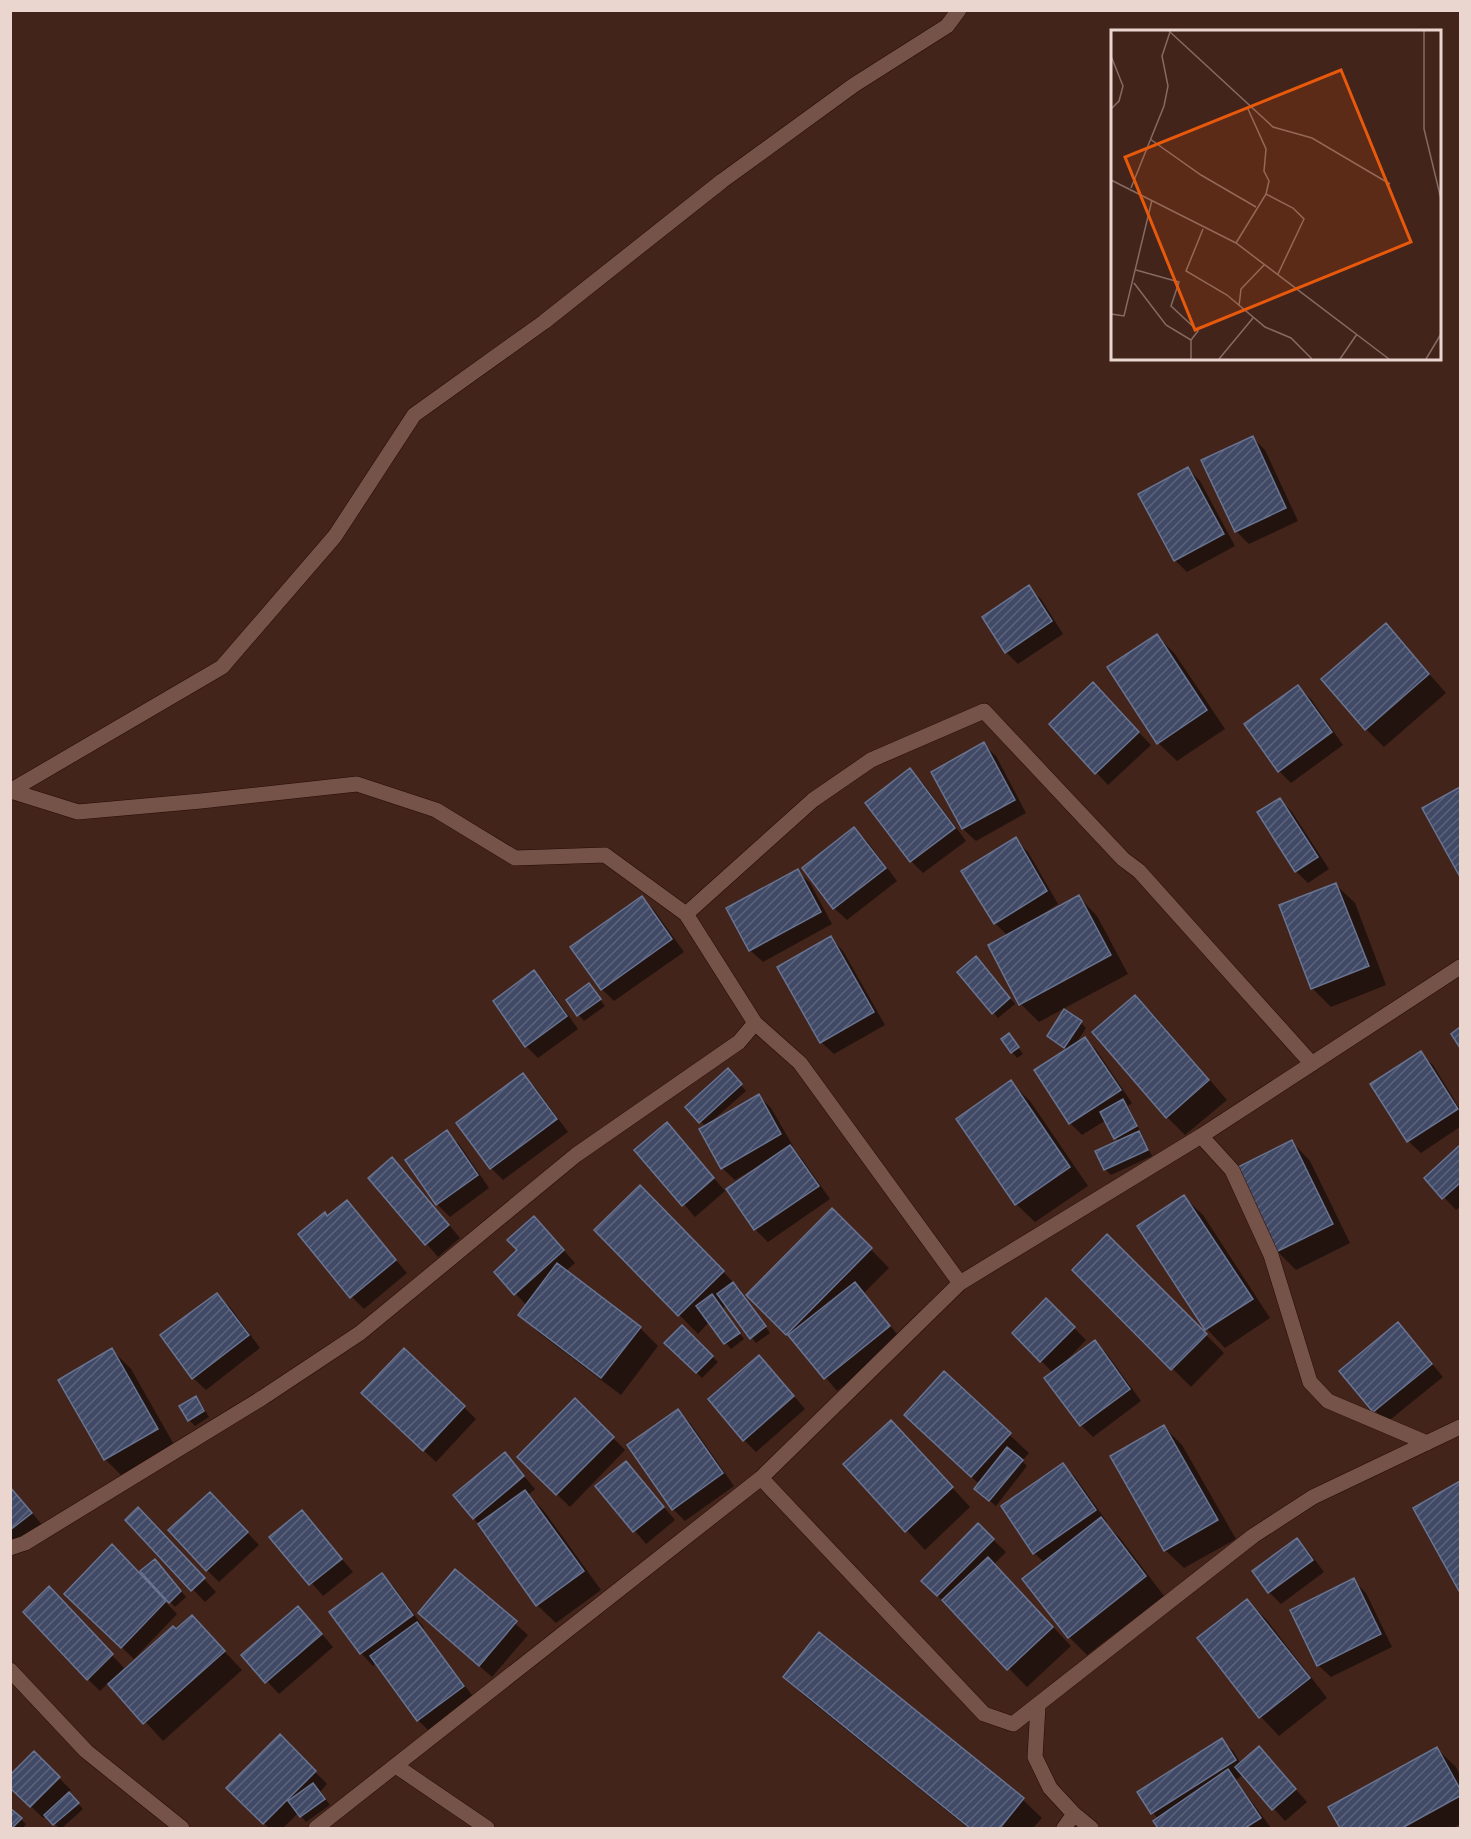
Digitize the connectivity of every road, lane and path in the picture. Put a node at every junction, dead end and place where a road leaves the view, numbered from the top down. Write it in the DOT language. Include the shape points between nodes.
graph roads {
  1 [pos="959,10"];
  2 [pos="11,791"];
  3 [pos="686,914"];
  4 [pos="1461,967"];
  5 [pos="755,1023"];
  6 [pos="1312,1064"];
  7 [pos="1200,1136"];
  8 [pos="960,1283"];
  9 [pos="1461,1427"];
  10 [pos="1427,1443"];
  11 [pos="761,1478"];
  12 [pos="10,1548"];
  13 [pos="10,1670"];
  14 [pos="1038,1706"];
  15 [pos="396,1766"];
  16 [pos="1074,1814"];
  17 [pos="182,1828"];
  18 [pos="316,1828"];
  19 [pos="487,1828"];
  20 [pos="1064,1828"];
  21 [pos="1092,1828"];
  1 -- 2 [label="street" via="947,26 854,85 722,181 544,322 414,415 335,536 222,667"];
  2 -- 3 [label="street" via="78,812 357,784 436,810 515,858 604,855"];
  3 -- 5 [label="street"];
  3 -- 6 [label="street" via="813,800 861,766 984,711 1139,871"];
  4 -- 6 [label="street"];
  5 -- 8 [label="street" via="800,1063"];
  5 -- 12 [label="street" via="740,1042 576,1155 360,1333 26,1544"];
  6 -- 7 [label="street"];
  7 -- 8 [label="street"];
  7 -- 10 [label="street" via="1232,1170 1271,1255 1310,1382 1328,1401"];
  8 -- 11 [label="street"];
  9 -- 10 [label="street"];
  10 -- 14 [label="street" via="1313,1497 1253,1536"];
  11 -- 14 [label="street" via="984,1714 1013,1724"];
  11 -- 15 [label="street"];
  13 -- 17 [label="street" via="86,1751"];
  14 -- 16 [label="street" via="1035,1757 1050,1788"];
  15 -- 18 [label="street"];
  15 -- 19 [label="street"];
  16 -- 20 [label="street"];
  16 -- 21 [label="street"];
}
